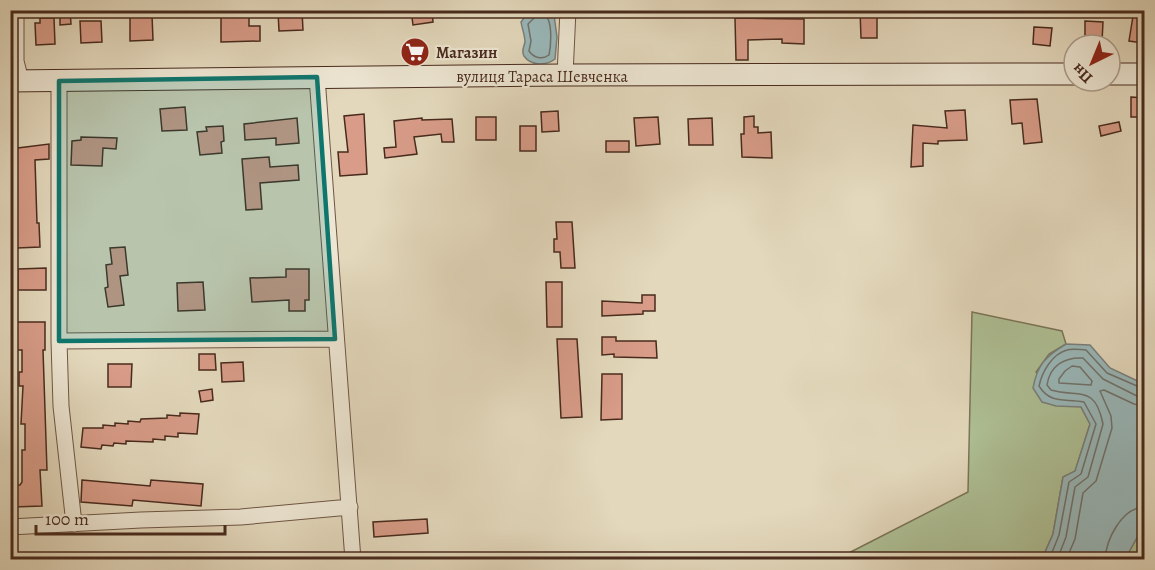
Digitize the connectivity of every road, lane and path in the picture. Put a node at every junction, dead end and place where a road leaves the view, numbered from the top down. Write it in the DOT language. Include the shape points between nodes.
graph roads {
  1 [pos="16,10"];
  2 [pos="568,10"];
  3 [pos="1062,74"];
  4 [pos="1122,74"];
  5 [pos="1144,74"];
  6 [pos="565,75"];
  7 [pos="317,77"];
  8 [pos="16,81"];
  9 [pos="59,81"];
  10 [pos="335,339"];
  11 [pos="59,341"];
  12 [pos="350,507"];
  13 [pos="74,524"];
  14 [pos="10,527"];
  15 [pos="353,560"];
  1 -- 8 [label="street"];
  2 -- 6 [label="street"];
  3 -- 6 [label="street, вулиця Тараса Шевченка"];
  4 -- 5 [label="street"];
  6 -- 7 [label="street, вулиця Тараса Шевченка"];
  7 -- 9 [label="street, вулиця Тараса Шевченка"];
  7 -- 10 [label="street"];
  8 -- 9 [label="street, вулиця Тараса Шевченка"];
  9 -- 11 [label="street"];
  10 -- 11 [label="street"];
  10 -- 12 [label="street"];
  11 -- 13 [label="street" via="61,406"];
  12 -- 13 [label="street" via="241,517"];
  12 -- 15 [label="street"];
  13 -- 14 [label="street"];
}
